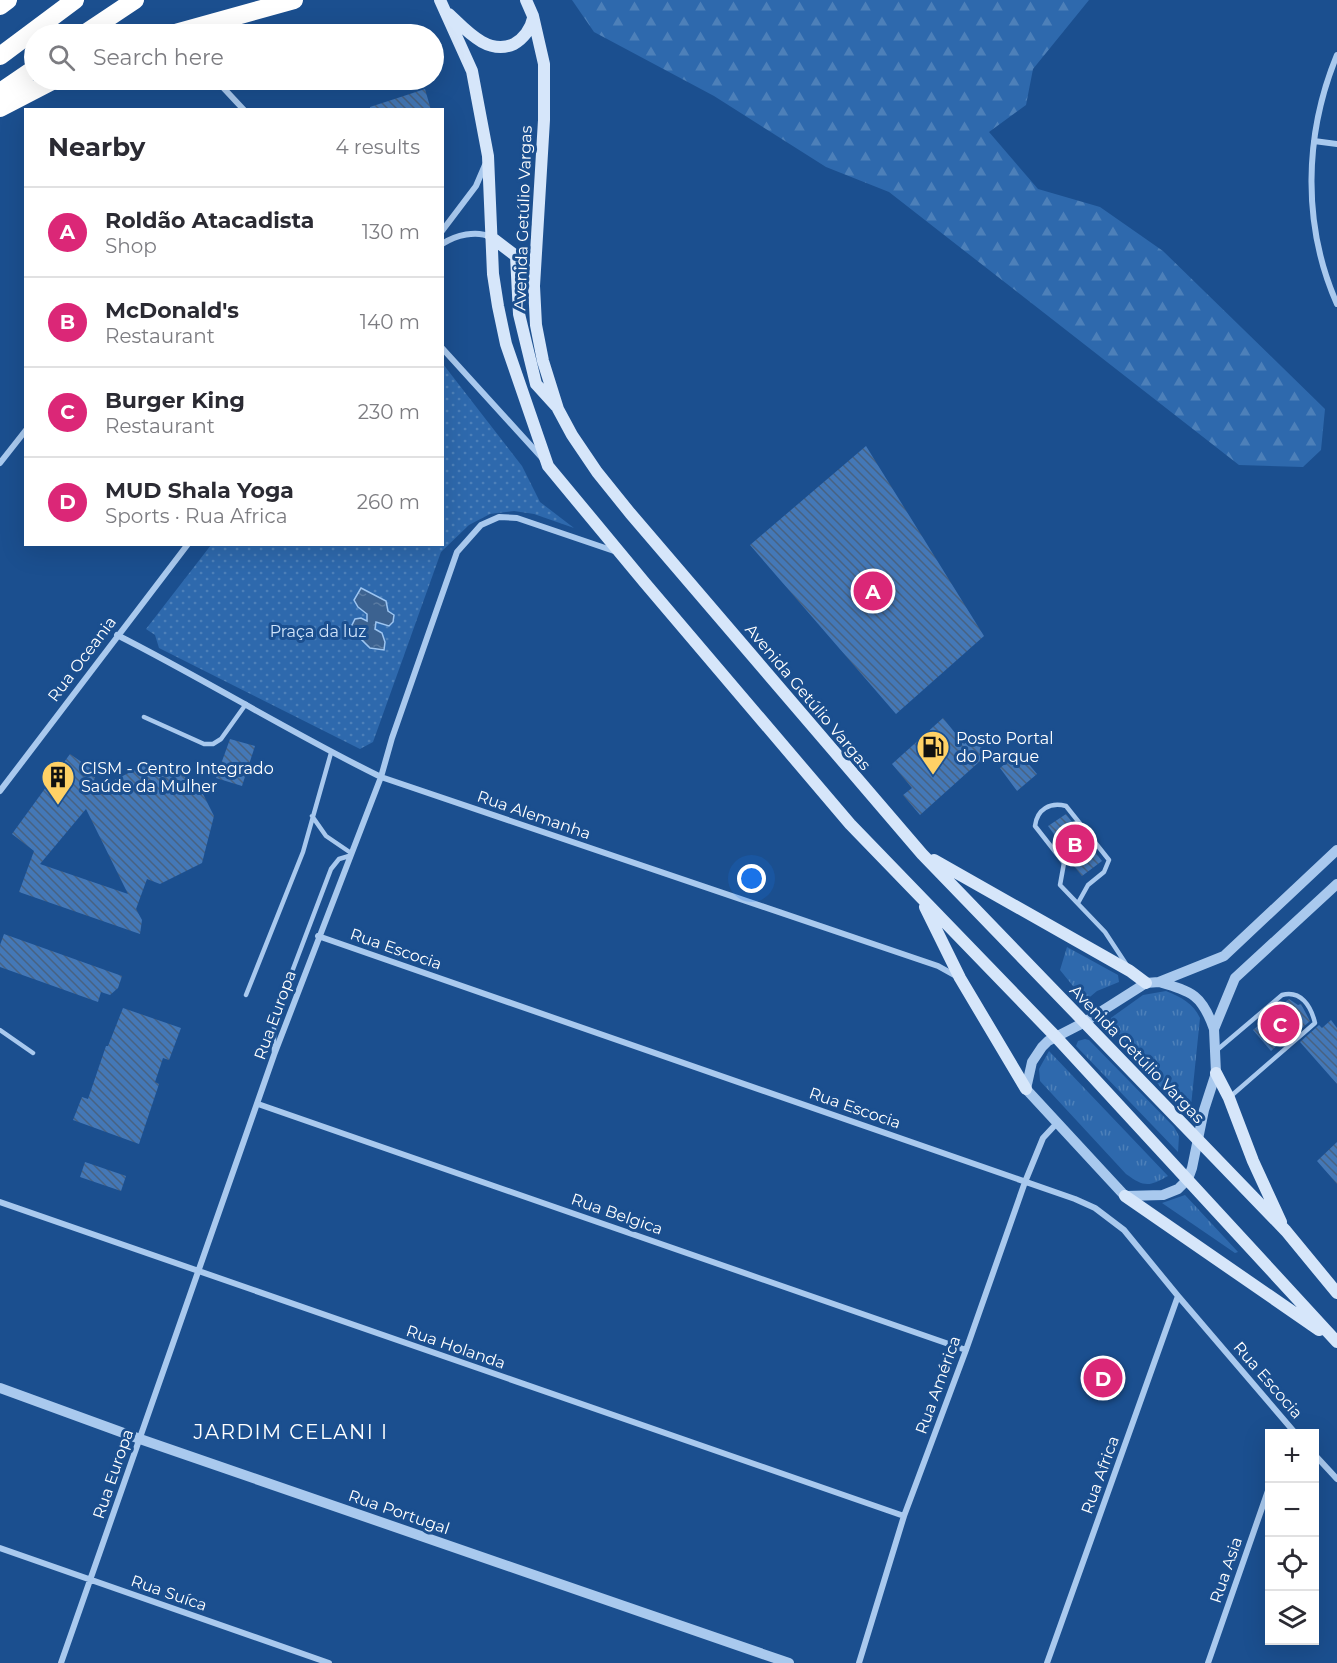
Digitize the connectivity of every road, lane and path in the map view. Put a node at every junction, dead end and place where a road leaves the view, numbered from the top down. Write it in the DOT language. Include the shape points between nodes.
graph roads {
  1 [pos="75,0"];
  2 [pos="135,0"];
  3 [pos="294,0"];
  4 [pos="526,0"];
  5 [pos="442,4"];
  6 [pos="533,18"];
  7 [pos="43,24"];
  8 [pos="99,24"];
  9 [pos="208,24"];
  10 [pos="24,38"];
  11 [pos="0,56"];
  12 [pos="1337,56"];
  13 [pos="24,76"];
  14 [pos="35,90"];
  15 [pos="225,90"];
  16 [pos="0,92"];
  17 [pos="0,108"];
  18 [pos="242,108"];
  19 [pos="1314,141"];
  20 [pos="1337,144"];
  21 [pos="488,156"];
  22 [pos="444,228"];
  23 [pos="491,237"];
  24 [pos="444,242"];
  25 [pos="1337,304"];
  26 [pos="444,350"];
  27 [pos="558,410"];
  28 [pos="24,433"];
  29 [pos="0,463"];
  30 [pos="548,466"];
  31 [pos="186,546"];
  32 [pos="621,554"];
  33 [pos="117,635"];
  34 [pos="246,704"];
  35 [pos="144,717"];
  36 [pos="331,753"];
  37 [pos="381,777"];
  38 [pos="0,791"];
  39 [pos="312,816"];
  40 [pos="1337,850"];
  41 [pos="350,854"];
  42 [pos="922,854"];
  43 [pos="1337,884"];
  44 [pos="917,893"];
  45 [pos="1078,903"];
  46 [pos="318,936"];
  47 [pos="1130,972"];
  48 [pos="960,978"];
  49 [pos="1159,982"];
  50 [pos="1146,983"];
  51 [pos="246,995"];
  52 [pos="1083,1023"];
  53 [pos="1214,1029"];
  54 [pos="0,1030"];
  55 [pos="1056,1037"];
  56 [pos="1215,1052"];
  57 [pos="33,1053"];
  58 [pos="274,1055"];
  59 [pos="1216,1073"];
  60 [pos="1026,1089"];
  61 [pos="1229,1098"];
  62 [pos="258,1104"];
  63 [pos="1057,1123"];
  64 [pos="1198,1141"];
  65 [pos="1188,1179"];
  66 [pos="1025,1182"];
  67 [pos="1125,1196"];
  68 [pos="0,1202"];
  69 [pos="1286,1231"];
  70 [pos="198,1271"];
  71 [pos="1337,1293"];
  72 [pos="1178,1296"];
  73 [pos="1337,1342"];
  74 [pos="966,1350"];
  75 [pos="0,1388"];
  76 [pos="1288,1429"];
  77 [pos="140,1439"];
  78 [pos="1319,1459"];
  79 [pos="1337,1479"];
  80 [pos="1265,1497"];
  81 [pos="904,1516"];
  82 [pos="0,1548"];
  83 [pos="91,1580"];
  84 [pos="62,1663"];
  85 [pos="329,1663"];
  86 [pos="789,1663"];
  87 [pos="859,1663"];
  88 [pos="1047,1663"];
  89 [pos="1208,1663"];
  1 -- 7 [label="highway"];
  2 -- 8 [label="highway"];
  3 -- 9 [label="highway"];
  4 -- 6 [label="main road, Avenida Getúlio Vargas"];
  5 -- 6 [label="main road" via="484,44 498,48 520,41"];
  5 -- 21 [label="main road, Avenida Getúlio Vargas" via="472,71"];
  6 -- 27 [label="main road, Avenida Getúlio Vargas" via="544,64 534,286 536,325"];
  10 -- 11 [label="highway"];
  12 -- 19 [label="street" via="1322,99"];
  13 -- 16 [label="highway"];
  14 -- 17 [label="highway"];
  15 -- 18 [label="street"];
  19 -- 20 [label="street"];
  19 -- 25 [label="street" via="1313,212 1324,268"];
  21 -- 22 [label="street" via="476,186"];
  21 -- 23 [label="main road, Avenida Getúlio Vargas"];
  23 -- 24 [label="street" via="467,234"];
  23 -- 27 [label="main road" via="516,256 519,314 536,384"];
  23 -- 30 [label="main road, Avenida Getúlio Vargas" via="493,274 506,344"];
  26 -- 30 [label="street, Avenida Getúlio Vargas"];
  27 -- 42 [label="main road, Avenida Getúlio Vargas" via="584,454 630,513"];
  28 -- 29 [label="street"];
  30 -- 32 [label="main road, Avenida Getúlio Vargas"];
  31 -- 33 [label="street, Rua Oceania"];
  32 -- 37 [label="street, Rua Europa" via="517,518 499,518 481,525 457,552"];
  32 -- 44 [label="main road, Avenida Getúlio Vargas" via="850,824"];
  33 -- 34 [label="street, Rua Alemanha"];
  33 -- 38 [label="street, Rua Oceania"];
  34 -- 35 [label="lane" via="213,744 204,744"];
  34 -- 36 [label="street, Rua Alemanha"];
  36 -- 37 [label="street, Rua Alemanha"];
  36 -- 39 [label="lane"];
  37 -- 41 [label="street, Rua Europa"];
  37 -- 48 [label="street, Rua Alemanha" via="938,966"];
  39 -- 41 [label="lane" via="327,836"];
  39 -- 51 [label="lane" via="303,852"];
  40 -- 49 [label="street" via="1224,956"];
  41 -- 46 [label="street, Rua Europa"];
  41 -- 58 [label="lane" via="331,869 279,1006 274,1024"];
  42 -- 47 [label="main road"];
  42 -- 52 [label="main road, Avenida Getúlio Vargas"];
  43 -- 53 [label="street" via="1235,978"];
  44 -- 48 [label="main road"];
  44 -- 55 [label="main road, Avenida Getúlio Vargas"];
  45 -- 45 [label="lane" via="1060,885 1064,864 1035,826 1041,810 1053,804 1066,806 1109,860 1104,873 1088,885"];
  45 -- 47 [label="lane" via="1113,942"];
  46 -- 58 [label="street, Rua Europa"];
  46 -- 66 [label="street, Rua Escocia"];
  47 -- 50 [label="main road"];
  48 -- 60 [label="main road"];
  49 -- 50 [label="street"];
  49 -- 53 [label="street" via="1181,988 1198,999 1207,1009"];
  50 -- 52 [label="street"];
  52 -- 55 [label="street"];
  52 -- 64 [label="main road, Avenida Getúlio Vargas"];
  53 -- 56 [label="street"];
  54 -- 57 [label="lane"];
  55 -- 60 [label="street" via="1036,1055"];
  55 -- 65 [label="main road, Avenida Getúlio Vargas"];
  56 -- 59 [label="street"];
  56 -- 61 [label="lane" via="1282,995 1298,995 1312,1013 1315,1023"];
  58 -- 62 [label="street, Rua Europa"];
  59 -- 61 [label="main road"];
  59 -- 64 [label="street"];
  60 -- 63 [label="street"];
  61 -- 69 [label="main road"];
  62 -- 70 [label="street, Rua Europa"];
  62 -- 74 [label="street, Rua Belgica"];
  63 -- 66 [label="street, Rua América" via="1043,1138"];
  63 -- 67 [label="street"];
  64 -- 65 [label="street"];
  64 -- 69 [label="main road, Avenida Getúlio Vargas"];
  65 -- 67 [label="street" via="1163,1196"];
  65 -- 73 [label="main road, Avenida Getúlio Vargas"];
  66 -- 72 [label="street, Rua Escocia" via="1095,1208 1124,1230"];
  66 -- 74 [label="street, Rua América"];
  67 -- 73 [label="main road"];
  68 -- 70 [label="street, Rua Holanda"];
  69 -- 71 [label="main road, Avenida Getúlio Vargas"];
  70 -- 77 [label="street, Rua Europa"];
  70 -- 81 [label="street, Rua Holanda"];
  72 -- 76 [label="street, Rua Escocia"];
  72 -- 88 [label="street, Rua Africa"];
  74 -- 81 [label="street, Rua América"];
  75 -- 77 [label="street, Rua Portugal"];
  77 -- 83 [label="street, Rua Europa"];
  77 -- 86 [label="street, Rua Portugal"];
  78 -- 79 [label="street"];
  80 -- 89 [label="street, Rua Asia"];
  81 -- 87 [label="street, Rua América"];
  82 -- 83 [label="street, Rua Suíca"];
  83 -- 84 [label="street, Rua Europa"];
  83 -- 85 [label="street, Rua Suíca"];
}
